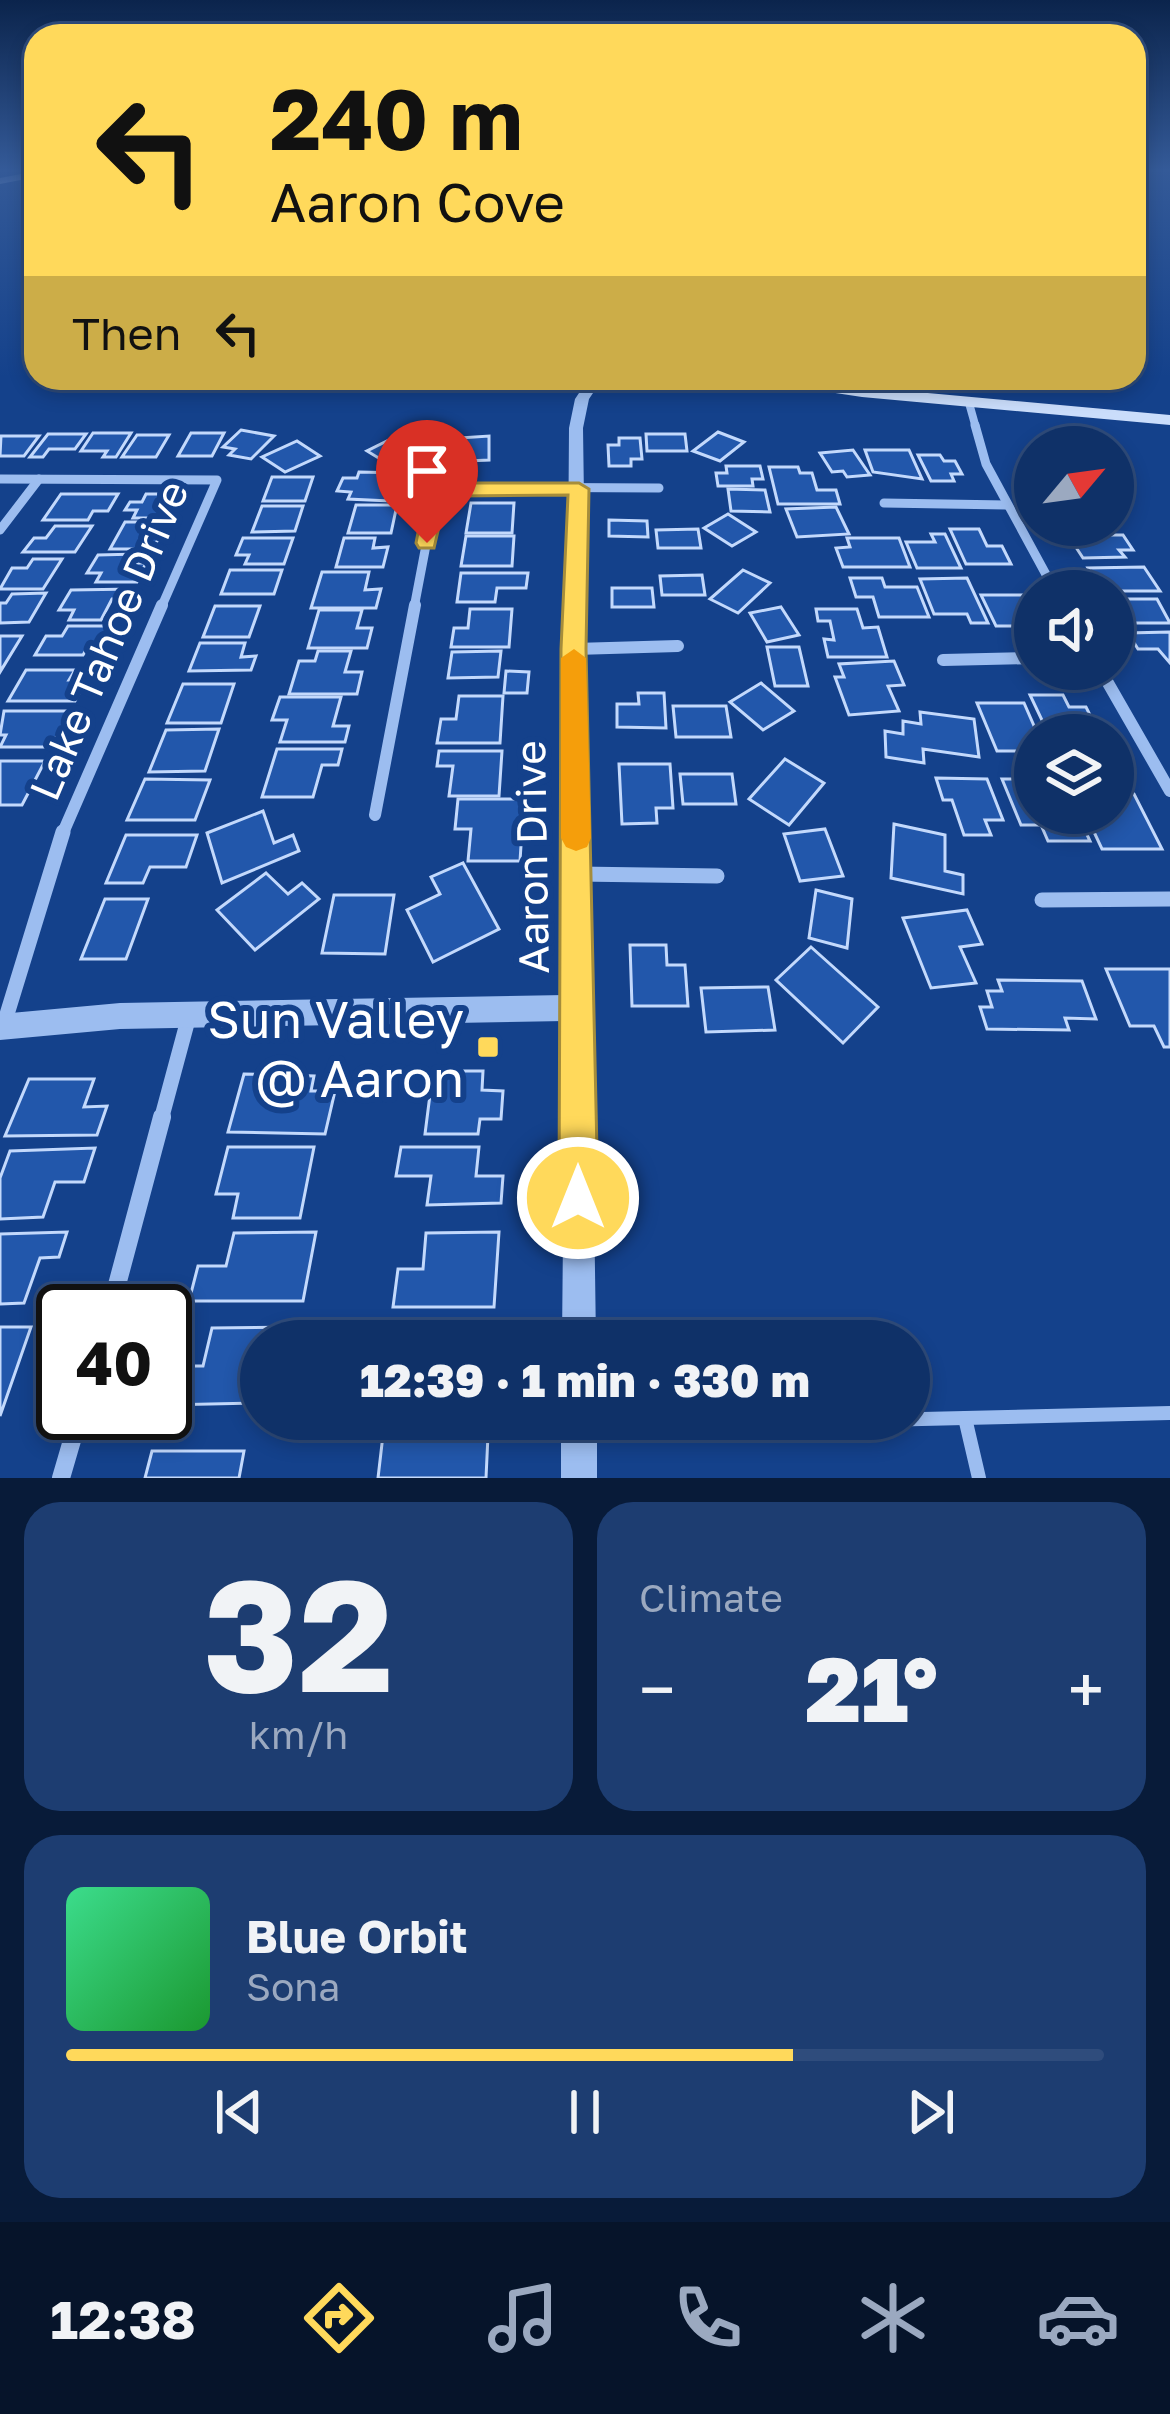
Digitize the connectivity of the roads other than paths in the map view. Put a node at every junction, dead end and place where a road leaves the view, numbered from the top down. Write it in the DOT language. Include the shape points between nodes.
graph roads {
  1 [pos="588,390"];
  2 [pos="865,390"];
  3 [pos="969,403"];
  4 [pos="1170,420"];
  5 [pos="0,478"];
  6 [pos="39,479"];
  7 [pos="659,488"];
  8 [pos="579,489"];
  9 [pos="884,503"];
  10 [pos="1006,505"];
  11 [pos="0,530"];
  12 [pos="1043,570"];
  13 [pos="678,646"];
  14 [pos="574,649"];
  15 [pos="1014,658"];
  16 [pos="943,660"];
  17 [pos="1112,690"];
  18 [pos="1170,791"];
  19 [pos="375,815"];
  20 [pos="577,874"];
  21 [pos="717,876"];
  22 [pos="1170,899"];
  23 [pos="1042,900"];
  24 [pos="578,1008"];
  25 [pos="189,1016"];
  26 [pos="2,1027"];
  27 [pos="117,1284"];
  28 [pos="579,1320"];
  29 [pos="1170,1413"];
  30 [pos="930,1418"];
  31 [pos="965,1418"];
  32 [pos="72,1440"];
  33 [pos="579,1440"];
  34 [pos="61,1478"];
  35 [pos="580,1478"];
  36 [pos="979,1478"];
  1 -- 8 [label="street, Aaron Drive" via="576,428"];
  2 -- 3 [label="main road"];
  3 -- 4 [label="main road"];
  3 -- 10 [label="street"];
  5 -- 6 [label="street, Lake Tahoe Drive"];
  6 -- 11 [label="street"];
  6 -- 26 [label="street, Lake Tahoe Drive" via="218,480 54,852"];
  7 -- 8 [label="street"];
  8 -- 14 [label="street, Aaron Drive"];
  8 -- 19 [label="street" via="474,487 435,497"];
  9 -- 10 [label="street"];
  10 -- 12 [label="street"];
  13 -- 14 [label="street"];
  14 -- 20 [label="street, Aaron Drive"];
  15 -- 16 [label="street"];
  17 -- 18 [label="street"];
  20 -- 21 [label="street"];
  20 -- 24 [label="street, Aaron Drive"];
  22 -- 23 [label="street"];
  24 -- 25 [label="street"];
  24 -- 28 [label="street, Aaron Drive"];
  25 -- 26 [label="street"];
  25 -- 27 [label="street"];
  29 -- 31 [label="lane"];
  30 -- 31 [label="lane"];
  31 -- 36 [label="lane"];
  32 -- 34 [label="street"];
  33 -- 35 [label="street"];
}
